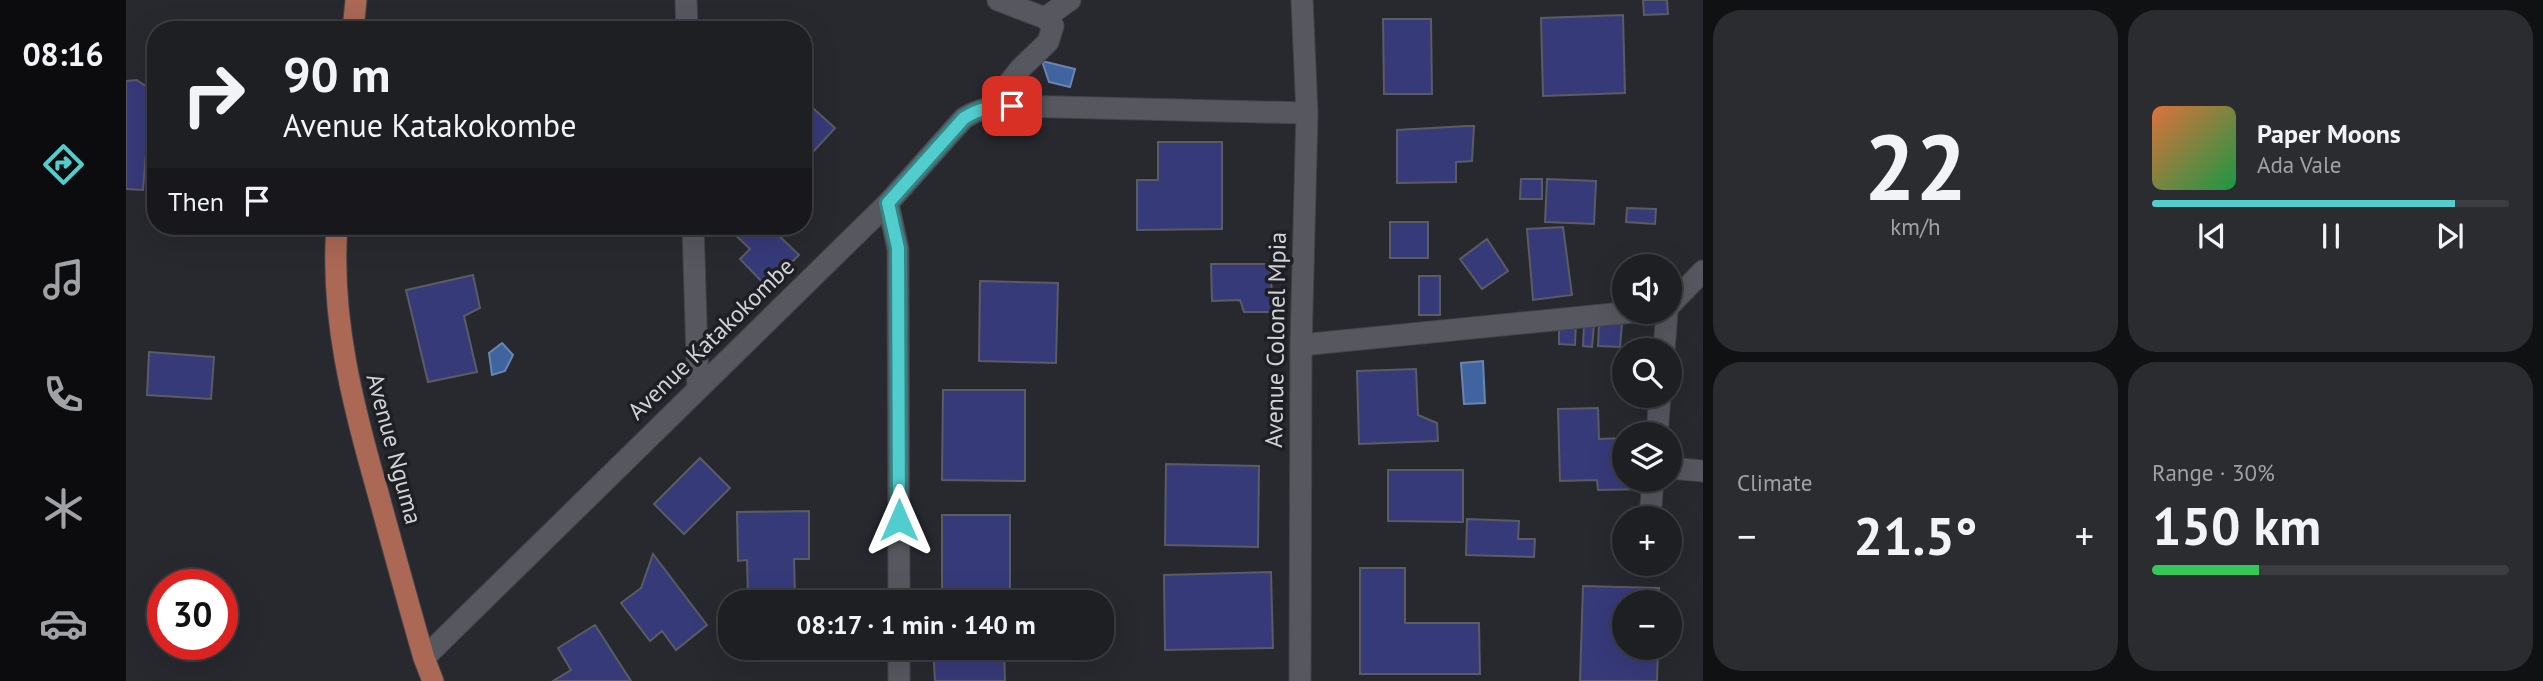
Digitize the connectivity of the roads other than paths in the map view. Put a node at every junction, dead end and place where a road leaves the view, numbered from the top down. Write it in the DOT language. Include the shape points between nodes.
graph roads {
  1 [pos="356,0"];
  2 [pos="686,0"];
  3 [pos="998,0"];
  4 [pos="1070,0"];
  5 [pos="1302,0"];
  6 [pos="1045,18"];
  7 [pos="354,21"];
  8 [pos="687,21"];
  9 [pos="990,107"];
  10 [pos="1307,113"];
  11 [pos="888,203"];
  12 [pos="337,235"];
  13 [pos="693,235"];
  14 [pos="1703,271"];
  15 [pos="1682,293"];
  16 [pos="1612,314"];
  17 [pos="1301,345"];
  18 [pos="698,389"];
  19 [pos="1682,469"];
  20 [pos="1703,471"];
  21 [pos="899,590"];
  22 [pos="424,658"];
  23 [pos="899,660"];
  24 [pos="433,681"];
  25 [pos="899,681"];
  26 [pos="1300,681"];
  1 -- 7 [label="main road"];
  2 -- 8 [label="street"];
  3 -- 6 [label="street"];
  4 -- 6 [label="street"];
  5 -- 10 [label="street, Avenue Colonel Mpia"];
  6 -- 9 [label="street" via="1053,26 1048,41"];
  9 -- 10 [label="street, Avenue Katakokombe"];
  9 -- 11 [label="street, Avenue Katakokombe" via="964,118"];
  10 -- 17 [label="street, Avenue Colonel Mpia"];
  11 -- 18 [label="street, Avenue Katakokombe"];
  11 -- 21 [label="street" via="898,248"];
  12 -- 22 [label="main road, Avenue Nguma" via="336,281 346,366"];
  13 -- 18 [label="street"];
  14 -- 15 [label="street"];
  16 -- 17 [label="street"];
  17 -- 26 [label="street, Avenue Colonel Mpia"];
  18 -- 22 [label="street, Avenue Katakokombe"];
  19 -- 20 [label="street"];
  22 -- 24 [label="main road, Avenue Nguma"];
  23 -- 25 [label="street"];
}
